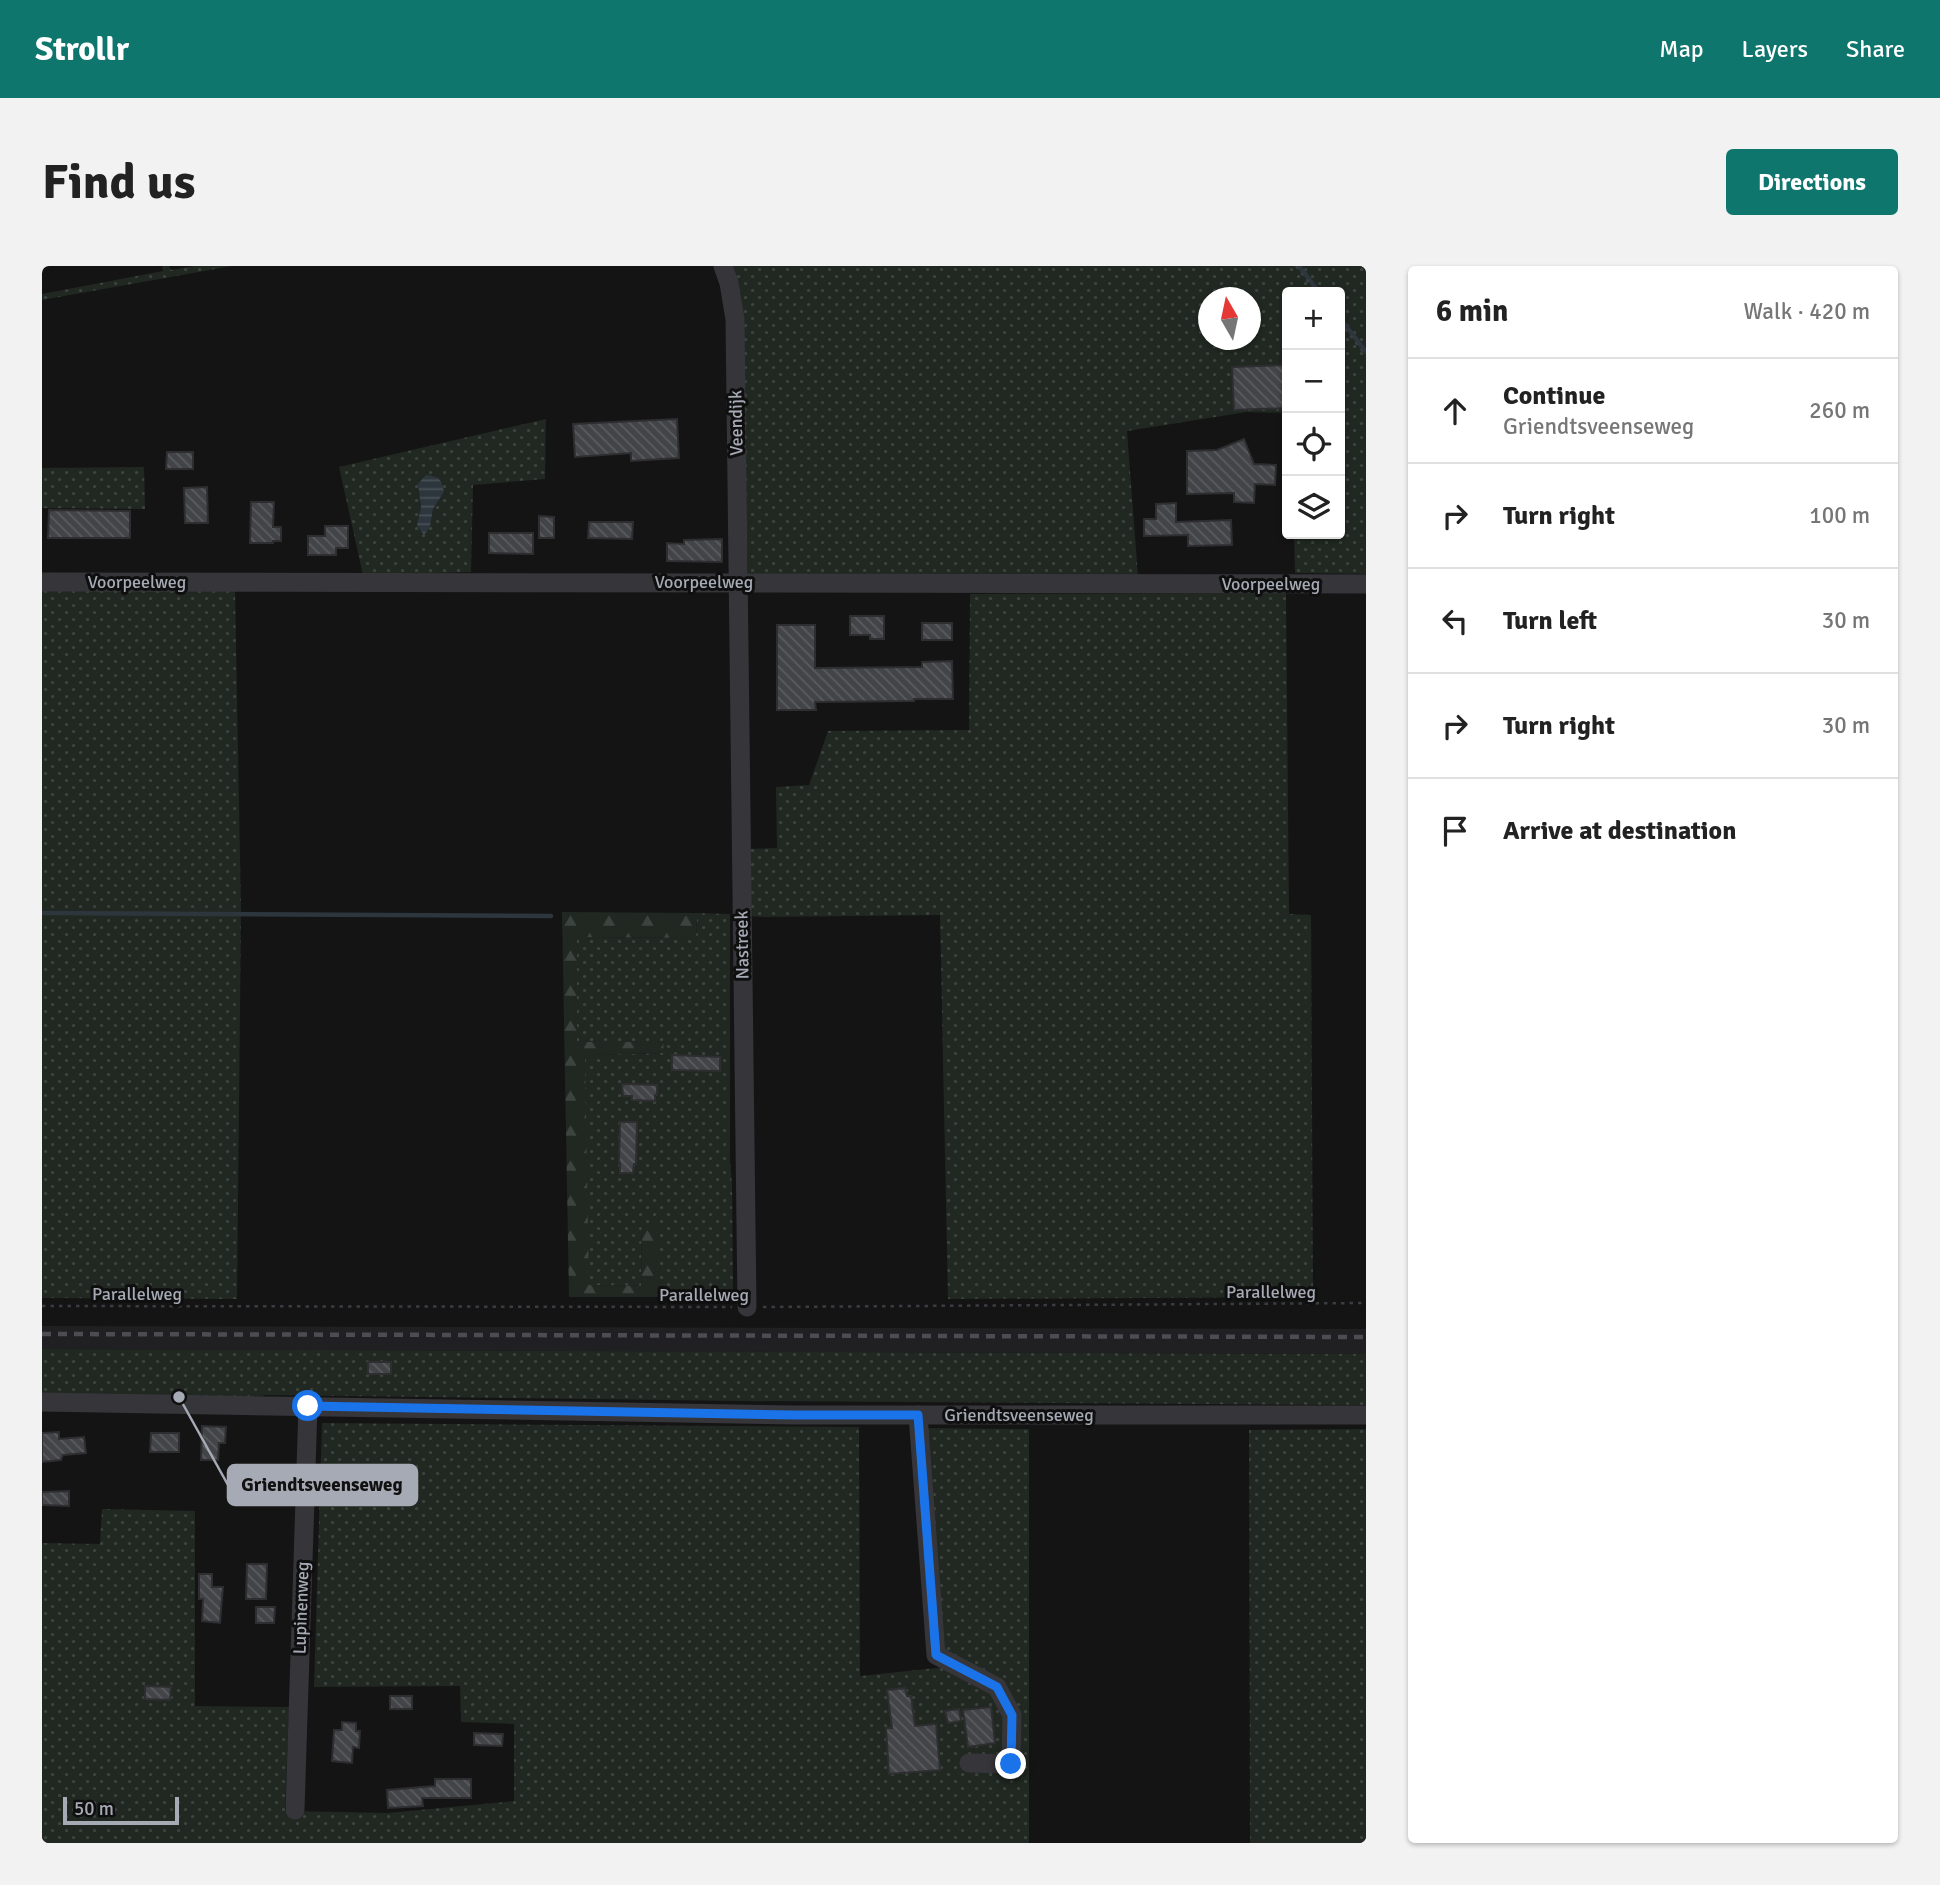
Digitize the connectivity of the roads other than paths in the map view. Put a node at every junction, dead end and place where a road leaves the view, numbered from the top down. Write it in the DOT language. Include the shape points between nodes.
graph roads {
  1 [pos="723,266"];
  2 [pos="42,582"];
  3 [pos="738,582"];
  4 [pos="1366,584"];
  5 [pos="747,1307"];
  6 [pos="42,1402"];
  7 [pos="308,1406"];
  8 [pos="918,1415"];
  9 [pos="1366,1415"];
  10 [pos="969,1763"];
  11 [pos="295,1810"];
  1 -- 3 [label="street, Veendijk" via="735,319"];
  2 -- 3 [label="street, Voorpeelweg"];
  3 -- 4 [label="street, Voorpeelweg"];
  3 -- 5 [label="street, Nastreek"];
  6 -- 7 [label="street, Griendtsveenseweg"];
  7 -- 8 [label="street, Griendtsveenseweg"];
  7 -- 11 [label="street, Lupinenweg"];
  8 -- 9 [label="street, Griendtsveenseweg"];
  8 -- 10 [label="street" via="936,1655 997,1687 1012,1715 1011,1764"];
}
